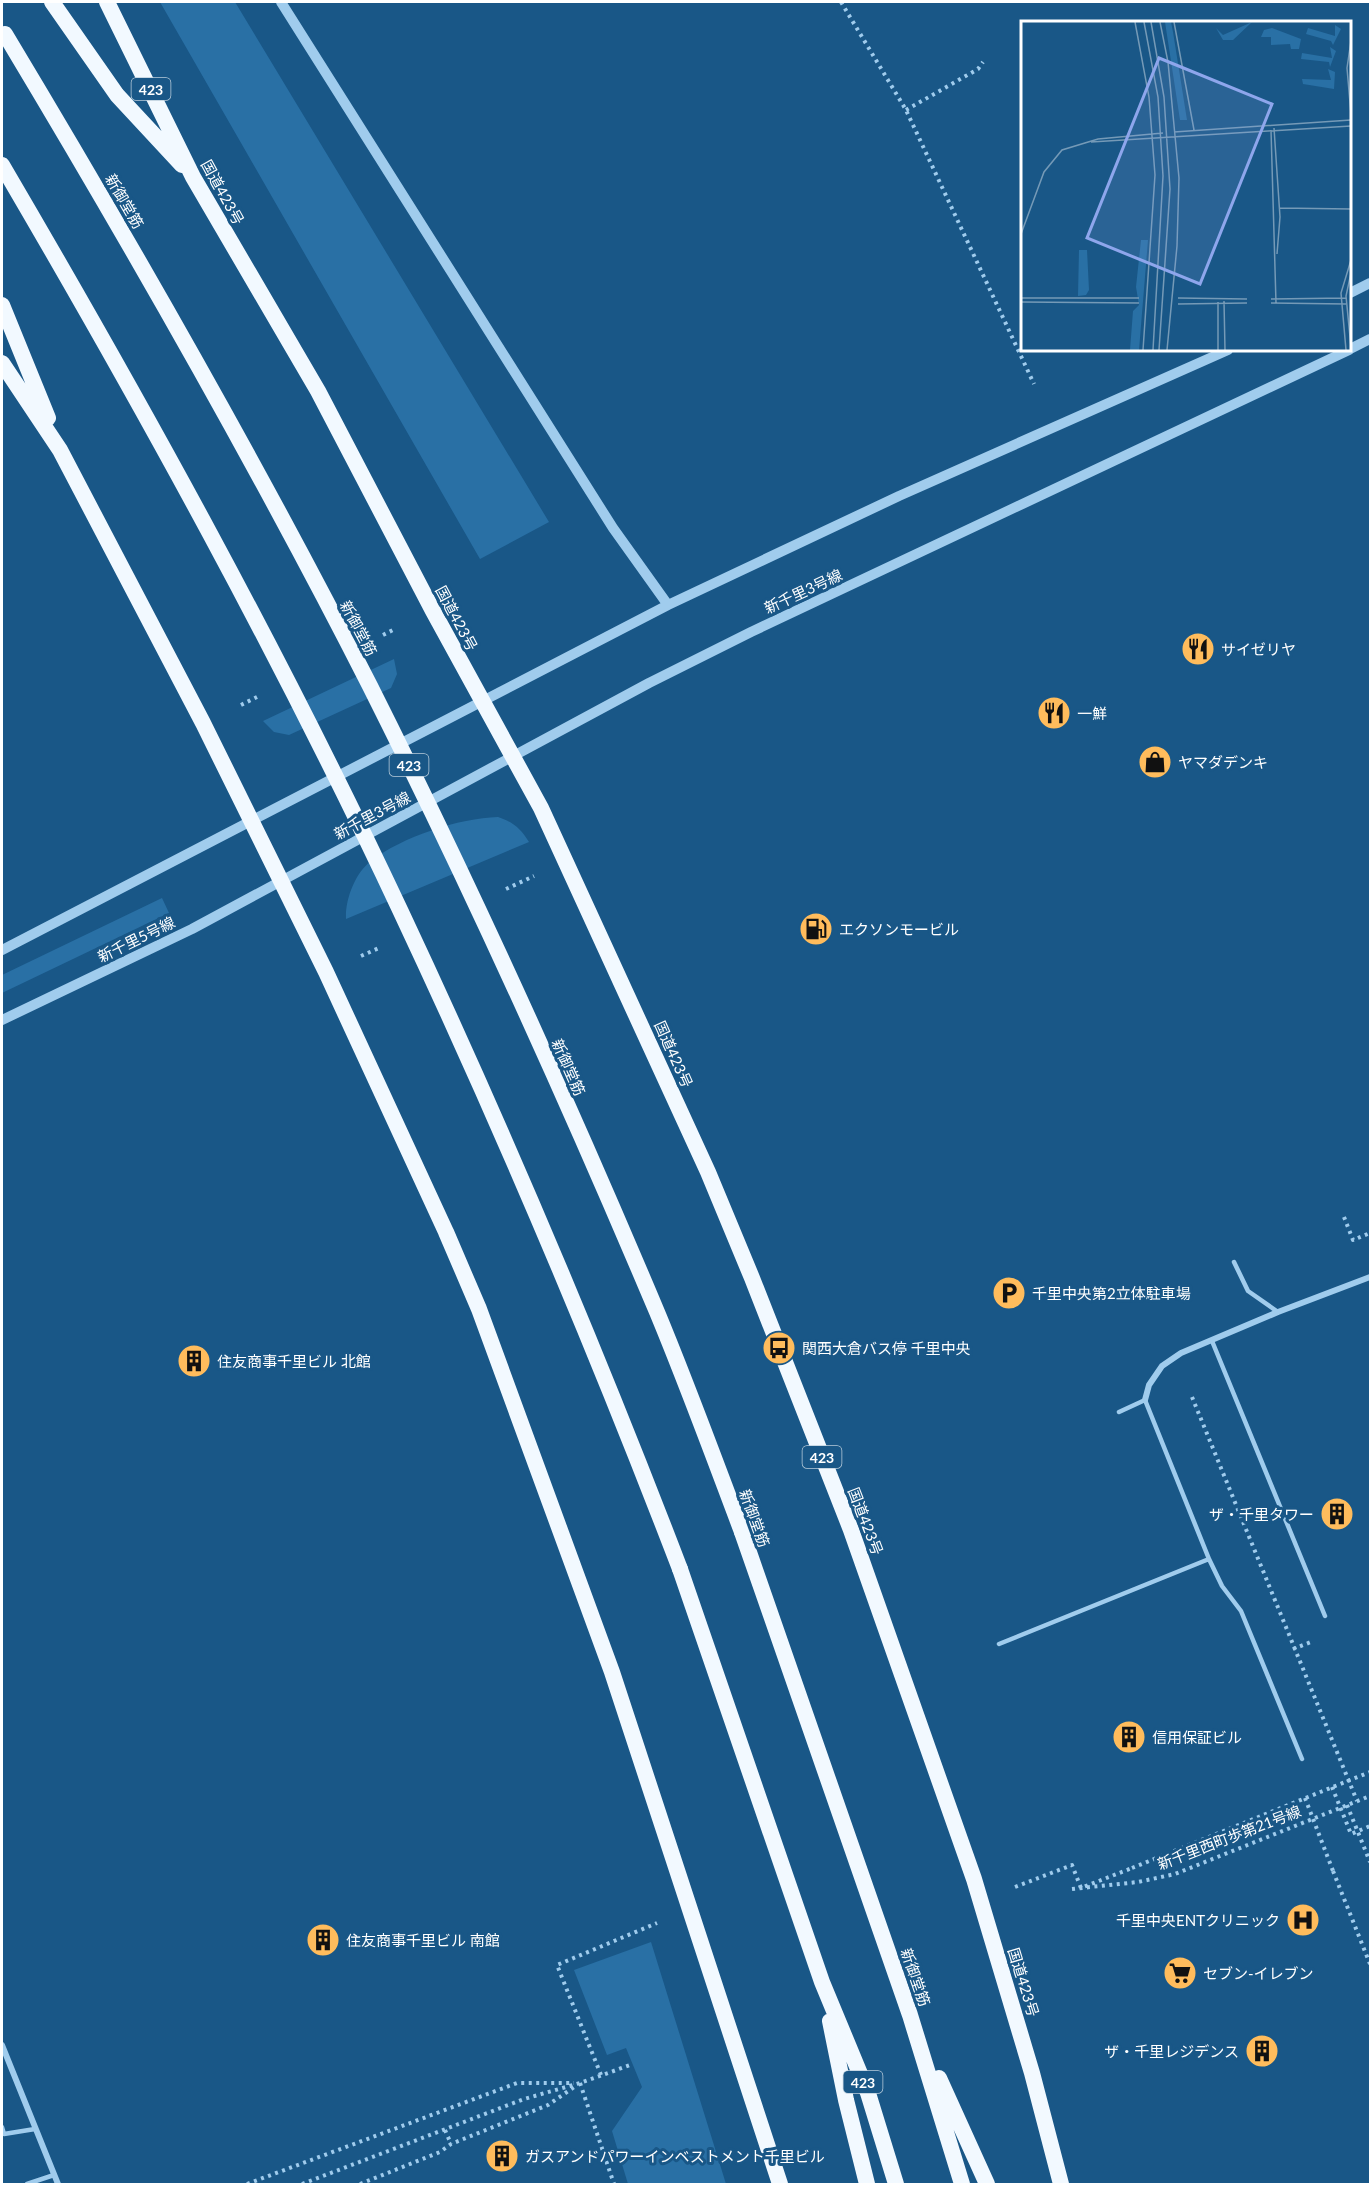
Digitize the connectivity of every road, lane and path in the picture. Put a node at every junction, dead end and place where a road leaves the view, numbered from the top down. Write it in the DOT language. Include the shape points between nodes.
graph roads {
  1 [pos="52,2"];
  2 [pos="107,2"];
  3 [pos="281,2"];
  4 [pos="841,2"];
  5 [pos="3,31"];
  6 [pos="983,62"];
  7 [pos="906,110"];
  8 [pos="2,165"];
  9 [pos="193,177"];
  10 [pos="1371,283"];
  11 [pos="1351,293"];
  12 [pos="2,305"];
  13 [pos="1371,339"];
  14 [pos="1351,348"];
  15 [pos="1226,351"];
  16 [pos="1345,351"];
  17 [pos="2,363"];
  18 [pos="1034,384"];
  19 [pos="60,450"];
  20 [pos="668,605"];
  21 [pos="482,702"];
  22 [pos="513,757"];
  23 [pos="251,821"];
  24 [pos="281,880"];
  25 [pos="2,950"];
  26 [pos="2,1020"];
  27 [pos="1344,1217"];
  28 [pos="1371,1233"];
  29 [pos="1234,1262"];
  30 [pos="1371,1277"];
  31 [pos="1278,1312"];
  32 [pos="1212,1341"];
  33 [pos="1192,1397"];
  34 [pos="1145,1401"];
  35 [pos="1119,1412"];
  36 [pos="1209,1559"];
  37 [pos="1325,1616"];
  38 [pos="999,1644"];
  39 [pos="1302,1759"];
  40 [pos="1371,1772"];
  41 [pos="1332,1787"];
  42 [pos="1371,1796"];
  43 [pos="1305,1798"];
  44 [pos="1357,1801"];
  45 [pos="1347,1805"];
  46 [pos="1371,1826"];
  47 [pos="1371,1862"];
  48 [pos="1015,1887"];
  49 [pos="1072,1889"];
  50 [pos="658,1923"];
  51 [pos="1371,1964"];
  52 [pos="822,1982"];
  53 [pos="910,2014"];
  54 [pos="2,2045"];
  55 [pos="633,2064"];
  56 [pos="601,2075"];
  57 [pos="580,2083"];
  58 [pos="2,2127"];
  59 [pos="35,2129"];
  60 [pos="445,2130"];
  61 [pos="451,2144"];
  62 [pos="54,2175"];
  63 [pos="27,2184"];
  64 [pos="58,2184"];
  65 [pos="247,2184"];
  66 [pos="302,2184"];
  67 [pos="360,2184"];
  68 [pos="614,2184"];
  69 [pos="780,2184"];
  70 [pos="867,2184"];
  71 [pos="896,2184"];
  72 [pos="962,2184"];
  73 [pos="987,2184"];
  74 [pos="1061,2184"];
  1 -- 9 [label="highway" via="117,95"];
  2 -- 9 [label="highway, 国道423号 / 423"];
  3 -- 20 [label="street" via="606,518"];
  4 -- 7 [label="path"];
  5 -- 53 [label="highway, 新御堂筋 / 423, bridge" via="209,383 369,684 464,879 658,1316 742,1532"];
  6 -- 7 [label="path" via="978,69"];
  7 -- 18 [label="path"];
  8 -- 52 [label="highway, 423, bridge" via="232,575 400,910 545,1233 632,1443 681,1569"];
  9 -- 21 [label="highway, 国道423号 / 423" via="318,391"];
  10 -- 11 [label="street"];
  12 -- 19 [label="highway"];
  13 -- 14 [label="street, 新千里3号線"];
  15 -- 20 [label="street" via="899,496"];
  16 -- 22 [label="street, 新千里3号線" via="751,632"];
  17 -- 19 [label="highway"];
  19 -- 23 [label="highway"];
  20 -- 21 [label="street"];
  21 -- 22 [label="highway, 国道423号 / 423"];
  21 -- 23 [label="street"];
  22 -- 24 [label="street, 新千里3号線"];
  22 -- 74 [label="highway, 国道423号 / 423" via="567,861 708,1172 851,1530 974,1878"];
  23 -- 24 [label="highway"];
  23 -- 25 [label="street"];
  24 -- 26 [label="street, 新千里5号線" via="192,929"];
  24 -- 69 [label="highway" via="479,1309 612,1672"];
  27 -- 28 [label="path" via="1353,1240"];
  29 -- 31 [label="lane" via="1248,1291"];
  30 -- 31 [label="street"];
  31 -- 32 [label="street"];
  32 -- 34 [label="street" via="1181,1353 1162,1366 1149,1385"];
  32 -- 37 [label="lane"];
  33 -- 44 [label="path"];
  34 -- 35 [label="lane"];
  34 -- 36 [label="lane"];
  36 -- 38 [label="lane"];
  36 -- 39 [label="lane" via="1222,1586 1241,1611"];
  40 -- 41 [label="path, bridge"];
  41 -- 43 [label="path, bridge"];
  41 -- 46 [label="path, bridge" via="1351,1834"];
  42 -- 44 [label="path, 新千里西町歩第21号線"];
  43 -- 48 [label="path, bridge" via="1081,1888 1072,1865"];
  43 -- 51 [label="path, bridge"];
  44 -- 45 [label="path, 新千里西町歩第21号線"];
  45 -- 47 [label="path"];
  45 -- 49 [label="path, 新千里西町歩第21号線" via="1175,1874"];
  50 -- 56 [label="path" via="557,1965"];
  52 -- 70 [label="highway"];
  52 -- 71 [label="highway, 423" via="868,2093"];
  53 -- 72 [label="highway, 新御堂筋 / 423"];
  53 -- 73 [label="highway"];
  54 -- 59 [label="street"];
  55 -- 56 [label="path"];
  56 -- 57 [label="path"];
  57 -- 60 [label="path" via="524,2099"];
  57 -- 61 [label="path" via="548,2105"];
  57 -- 65 [label="path" via="517,2083"];
  57 -- 68 [label="path"];
  58 -- 59 [label="lane" via="4,2134"];
  59 -- 62 [label="street"];
  60 -- 61 [label="path"];
  60 -- 66 [label="path"];
  61 -- 67 [label="path"];
  62 -- 63 [label="lane"];
  62 -- 64 [label="street"];
}
